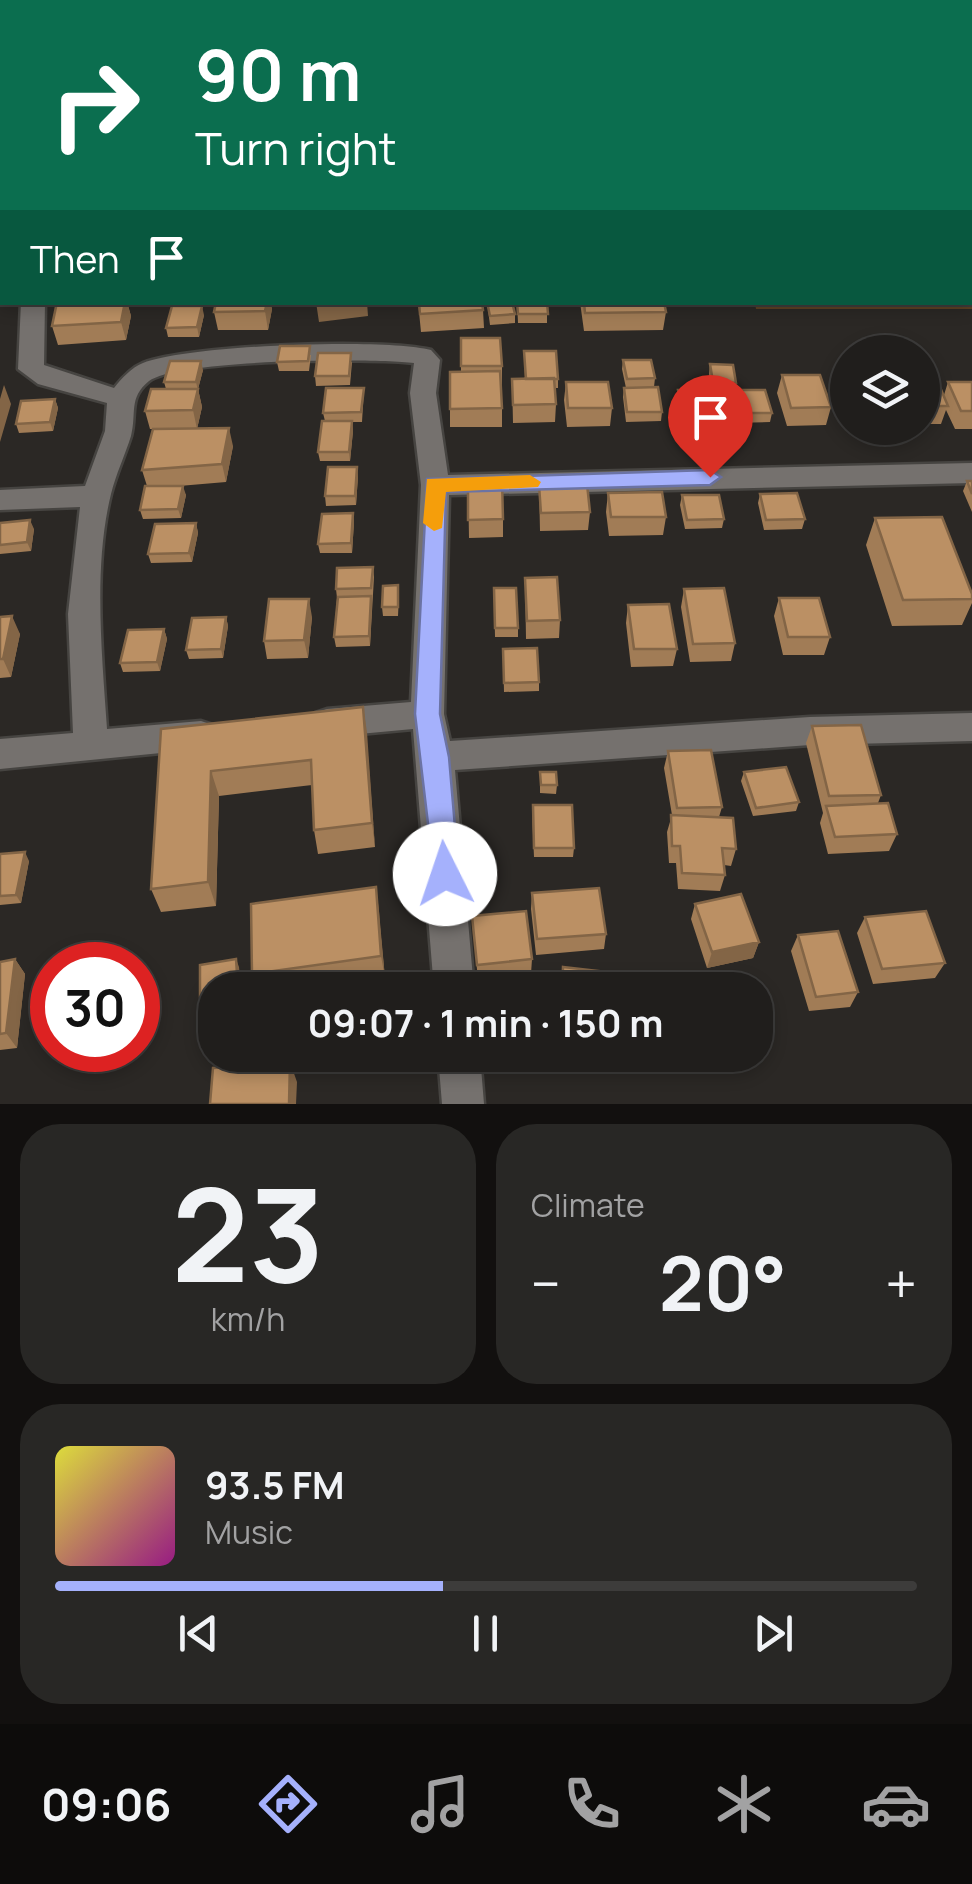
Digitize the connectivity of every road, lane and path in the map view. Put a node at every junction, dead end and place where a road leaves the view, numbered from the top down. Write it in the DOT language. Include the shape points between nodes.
graph roads {
  1 [pos="33,305"];
  2 [pos="120,398"];
  3 [pos="972,473"];
  4 [pos="435,485"];
  5 [pos="96,496"];
  6 [pos="0,500"];
  7 [pos="428,714"];
  8 [pos="289,726"];
  9 [pos="972,727"];
  10 [pos="230,732"];
  11 [pos="91,744"];
  12 [pos="0,754"];
  13 [pos="436,757"];
  14 [pos="453,972"];
  15 [pos="460,1072"];
  16 [pos="463,1104"];
  1 -- 2 [label="street" via="31,369"];
  2 -- 4 [label="street" via="135,378 168,364 422,356"];
  2 -- 5 [label="street" via="120,430"];
  3 -- 4 [label="street"];
  4 -- 7 [label="street"];
  5 -- 6 [label="street"];
  5 -- 11 [label="street" via="84,614"];
  7 -- 8 [label="street"];
  7 -- 13 [label="street"];
  9 -- 13 [label="street" via="810,731"];
  10 -- 11 [label="street"];
  11 -- 12 [label="street"];
  13 -- 14 [label="street"];
  15 -- 16 [label="street"];
}
